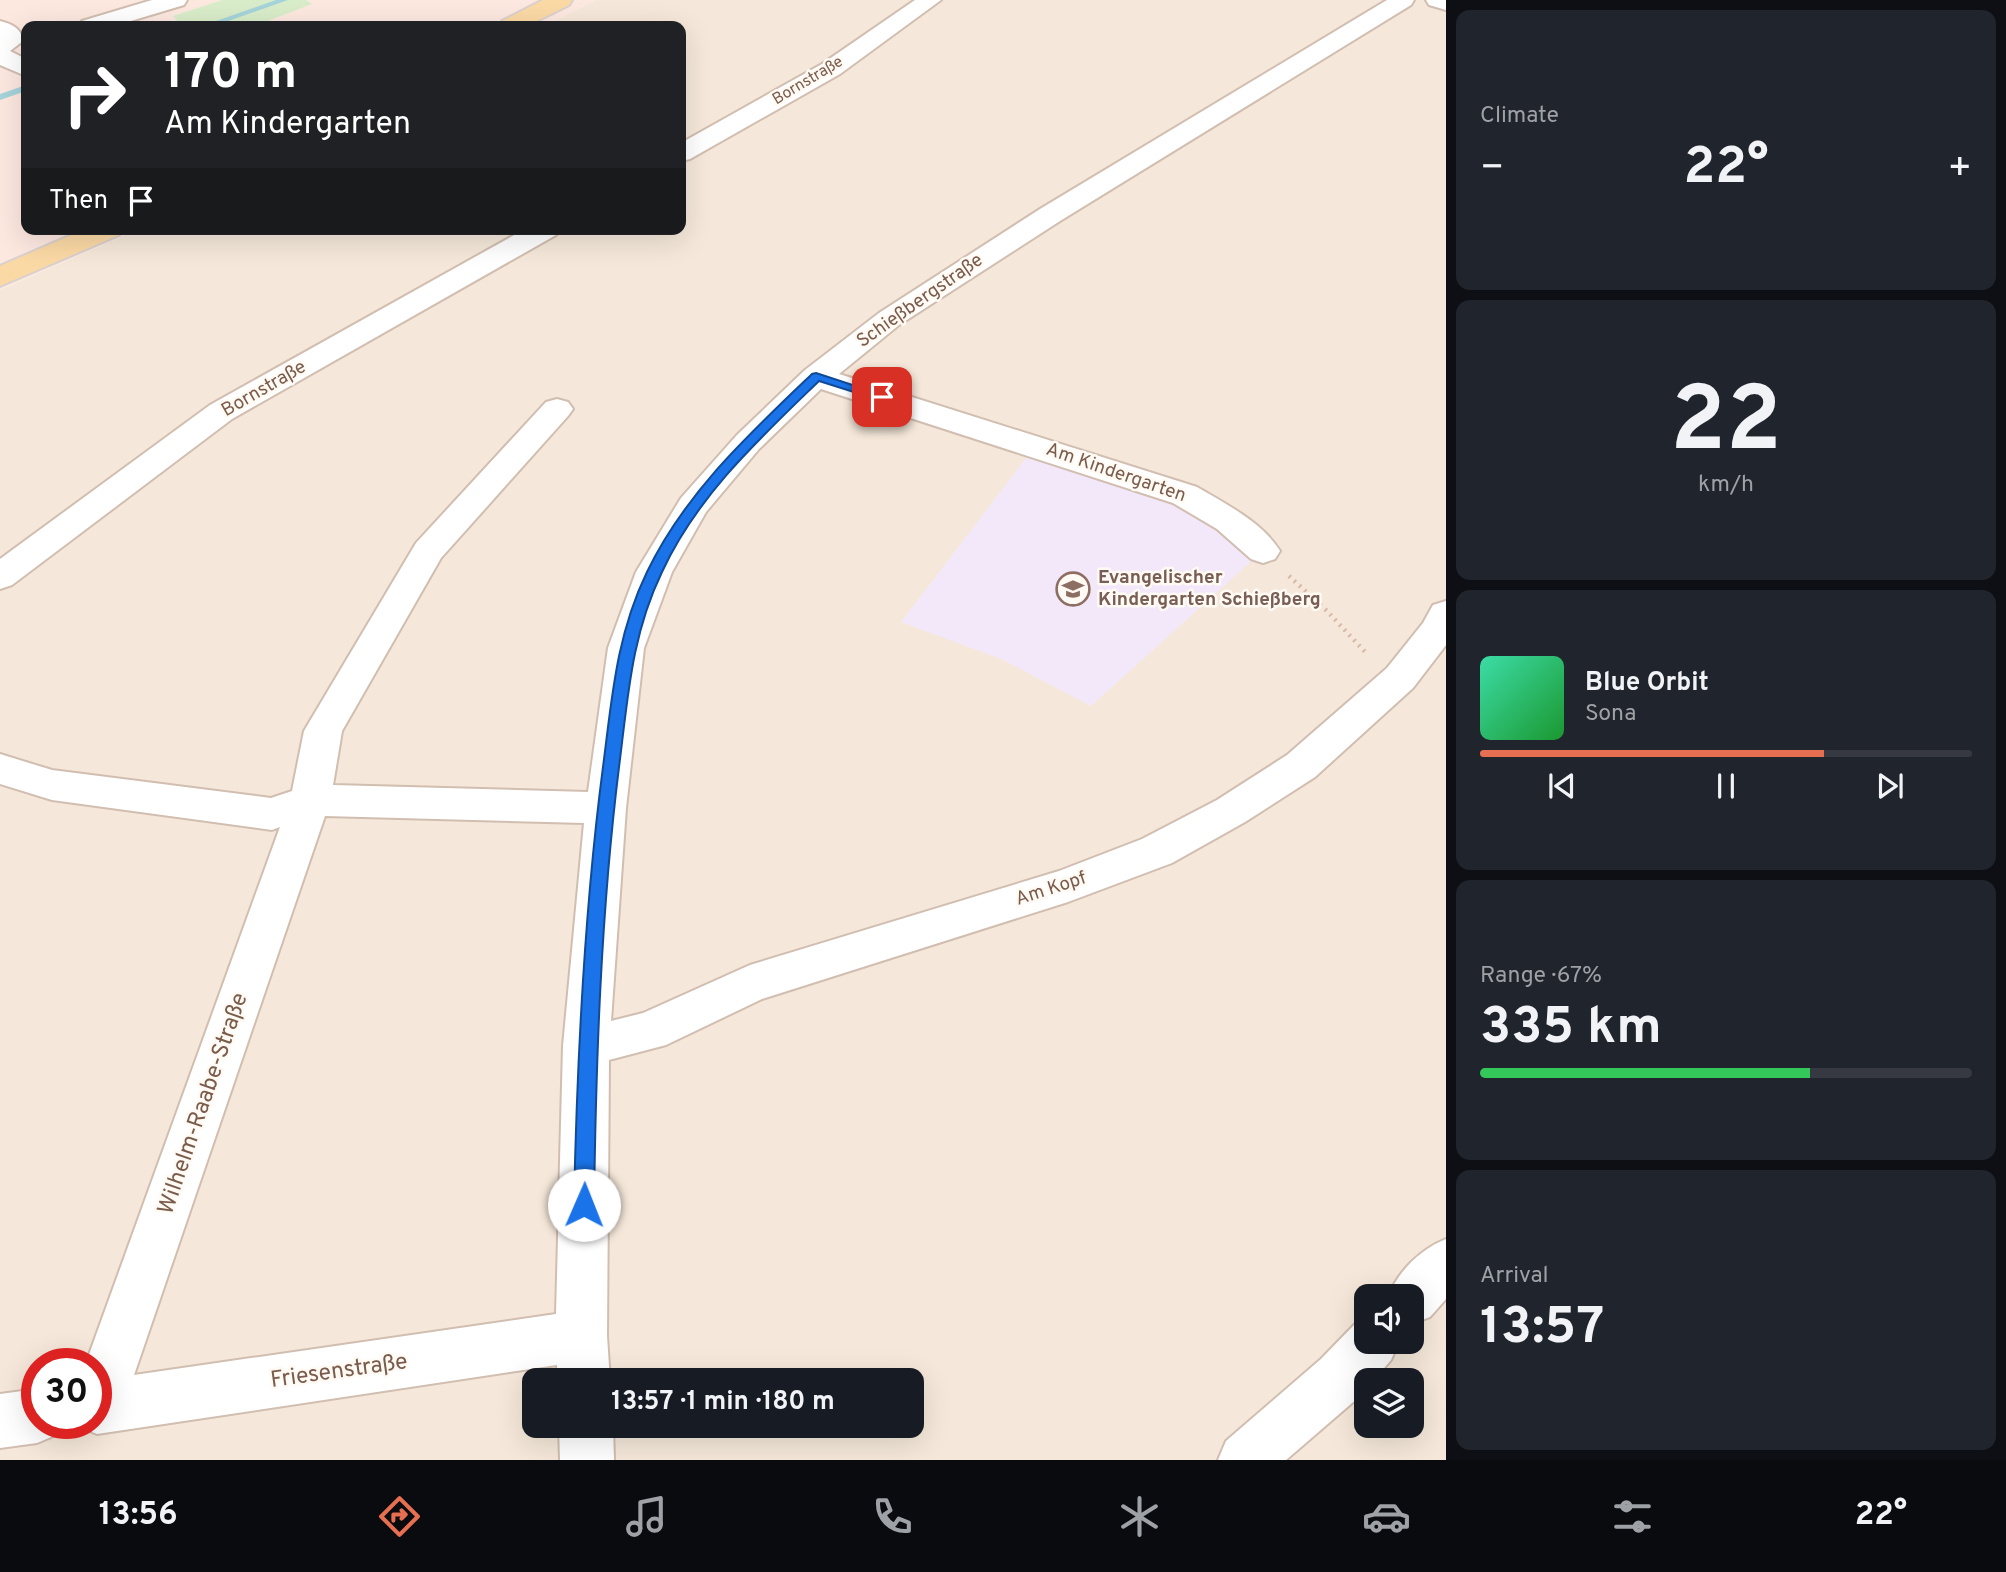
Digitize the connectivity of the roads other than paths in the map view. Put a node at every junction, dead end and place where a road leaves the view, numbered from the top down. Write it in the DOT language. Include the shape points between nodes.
graph roads {
  1 [pos="176,0"];
  2 [pos="561,0"];
  3 [pos="930,0"];
  4 [pos="1403,0"];
  5 [pos="1437,0"];
  6 [pos="1446,3"];
  7 [pos="107,21"];
  8 [pos="520,21"];
  9 [pos="0,28"];
  10 [pos="21,48"];
  11 [pos="1,53"];
  12 [pos="21,66"];
  13 [pos="686,150"];
  14 [pos="95,235"];
  15 [pos="535,235"];
  16 [pos="0,277"];
  17 [pos="816,377"];
  18 [pos="557,410"];
  19 [pos="1263,551"];
  20 [pos="0,577"];
  21 [pos="1446,614"];
  22 [pos="0,769"];
  23 [pos="310,800"];
  24 [pos="606,808"];
  25 [pos="586,1046"];
  26 [pos="1446,1263"];
  27 [pos="1424,1287"];
  28 [pos="1362,1354"];
  29 [pos="583,1359"];
  30 [pos="112,1362"];
  31 [pos="112,1405"];
  32 [pos="21,1418"];
  33 [pos="0,1421"];
  34 [pos="586,1438"];
  35 [pos="587,1460"];
  36 [pos="1245,1460"];
  1 -- 7 [label="street"];
  2 -- 8 [label="main road"];
  3 -- 13 [label="street, Bornstraße" via="831,69"];
  4 -- 17 [label="street, Schießbergstraße" via="946,281"];
  5 -- 6 [label="street"];
  9 -- 11 [label="street" via="10,34 11,41"];
  10 -- 11 [label="street"];
  11 -- 12 [label="street"];
  14 -- 16 [label="main road"];
  15 -- 20 [label="street, Bornstraße" via="222,412"];
  17 -- 19 [label="street, Am Kindergarten" via="1185,495 1229,521"];
  17 -- 24 [label="street, Schießbergstraße" via="748,442 693,506 654,572 626,648"];
  18 -- 23 [label="street, Wilhelm-Raabe-Straße" via="428,551 323,732"];
  21 -- 25 [label="street, Am Kopf" via="1400,678 1301,766 1157,851 1068,885 750,984 650,1031"];
  22 -- 23 [label="street" via="52,785 272,814"];
  23 -- 24 [label="street"];
  23 -- 30 [label="street, Wilhelm-Raabe-Straße"];
  24 -- 25 [label="street, Schießbergstraße"];
  25 -- 29 [label="street, Schießbergstraße"];
  26 -- 27 [label="street"];
  28 -- 36 [label="street"];
  29 -- 31 [label="street, Friesenstraße"];
  32 -- 33 [label="street"];
  34 -- 35 [label="street"];
}
